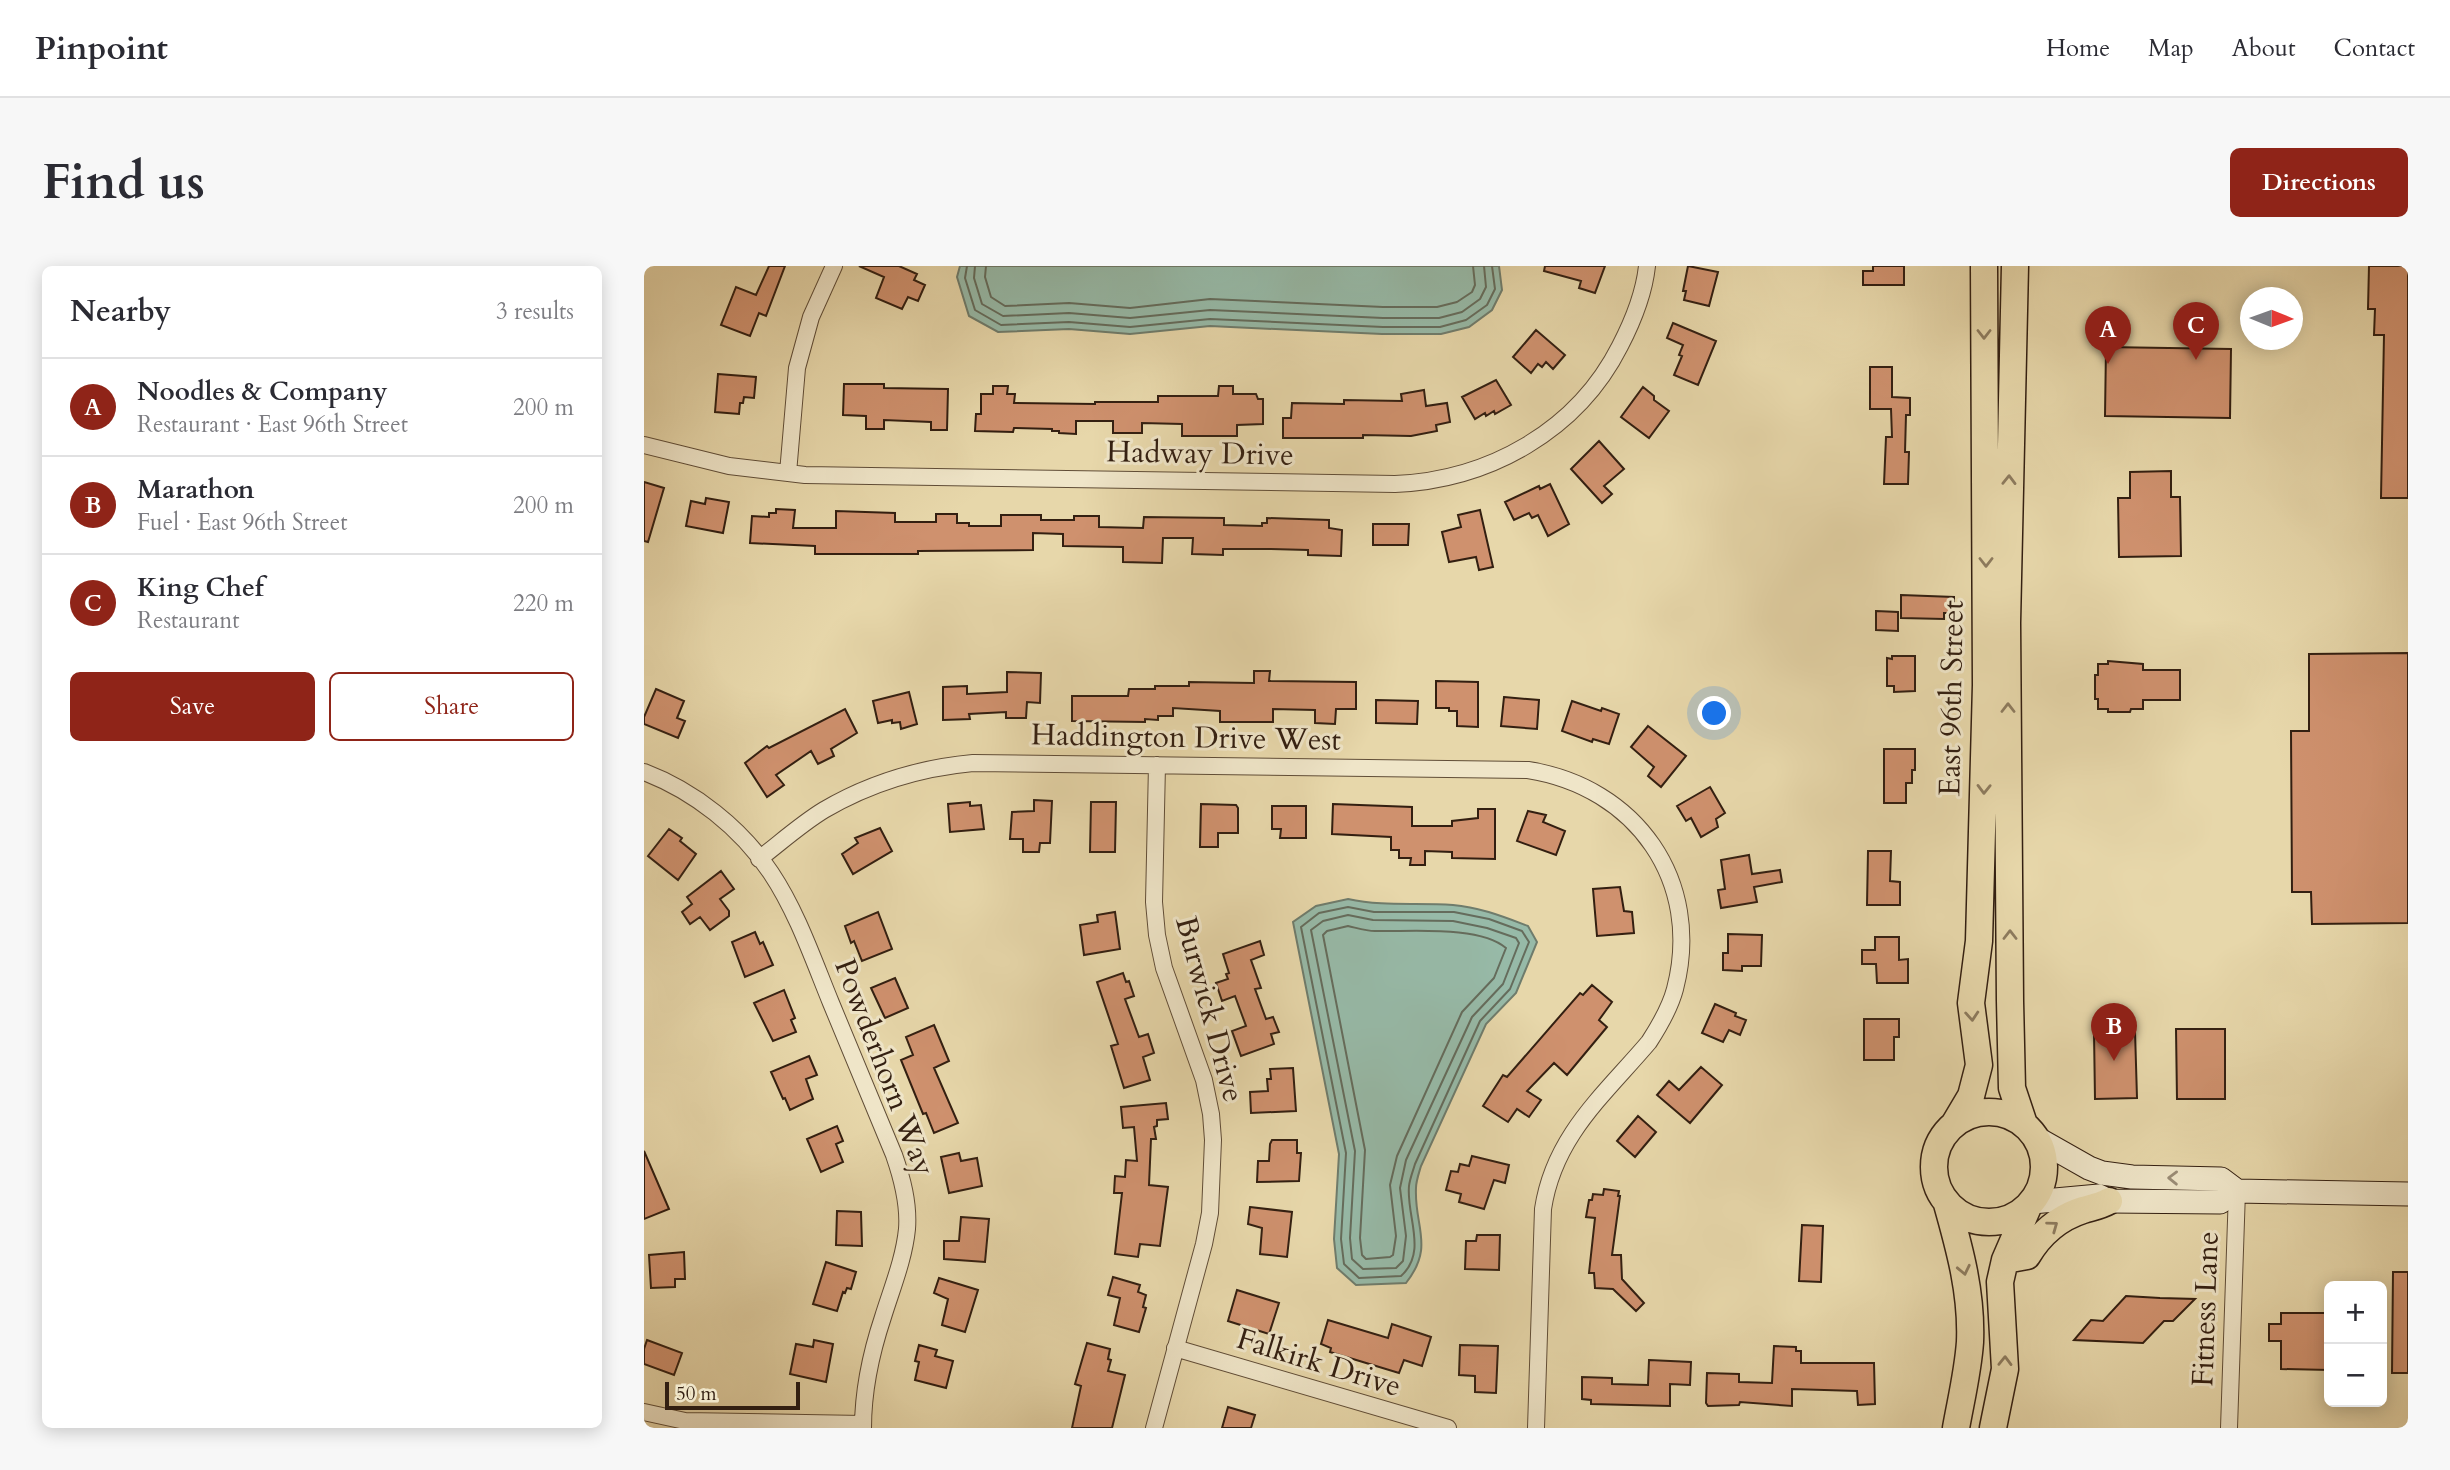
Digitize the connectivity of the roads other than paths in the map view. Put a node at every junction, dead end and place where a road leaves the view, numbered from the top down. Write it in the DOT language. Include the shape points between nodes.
graph roads {
  1 [pos="834,266"];
  2 [pos="1647,266"];
  3 [pos="1984,266"];
  4 [pos="2015,266"];
  5 [pos="644,445"];
  6 [pos="788,473"];
  7 [pos="1157,765"];
  8 [pos="644,772"];
  9 [pos="759,859"];
  10 [pos="1955,1123"];
  11 [pos="2030,1131"];
  12 [pos="2237,1191"];
  13 [pos="2408,1194"];
  14 [pos="2109,1201"];
  15 [pos="1947,1204"];
  16 [pos="2030,1204"];
  17 [pos="2005,1260"];
  18 [pos="1175,1348"];
  19 [pos="644,1412"];
  20 [pos="863,1426"];
  21 [pos="1154,1428"];
  22 [pos="1448,1428"];
  23 [pos="1536,1428"];
  24 [pos="1956,1428"];
  25 [pos="1993,1428"];
  26 [pos="2229,1428"];
  1 -- 6 [label="street" via="811,317 797,368"];
  2 -- 6 [label="street, Hadway Drive" via="1628,332 1582,402 1531,444 1486,467 1453,476 1395,484"];
  3 -- 10 [label="main road, East 96th Street, one-way" via="1986,685 1979,942 1971,1003 1979,1065 1971,1096"];
  11 -- 4 [label="main road, East 96th Street, one-way" via="2012,1088 2010,1001 2007,623"];
  5 -- 6 [label="street, Hadway Drive" via="729,466"];
  7 -- 9 [label="street, Haddington Drive West" via="981,763 923,770 846,798"];
  7 -- 18 [label="street, Burwick Drive" via="1157,935 1204,1080 1213,1140 1205,1244"];
  7 -- 23 [label="street, Haddington Drive West" via="1528,770 1600,794 1626,814 1659,855 1672,885 1682,933 1675,990 1649,1042 1569,1137 1547,1183"];
  8 -- 9 [label="street, Powderhorn Way" via="687,793 714,813"];
  9 -- 20 [label="street, Powderhorn Way" via="798,921 904,1187 907,1230 873,1351"];
  10 -- 11 [label="main road" via="1990,1111 2008,1115"];
  10 -- 15 [label="main road" via="1942,1136 1933,1171"];
  12 -- 11 [label="street, one-way" via="2221,1179 2102,1173"];
  11 -- 16 [label="main road" via="2043,1155 2044,1174"];
  12 -- 13 [label="street"];
  12 -- 14 [label="street" via="2220,1202"];
  12 -- 26 [label="street, Fitness Lane"];
  14 -- 16 [label="street" via="2099,1196"];
  17 -- 14 [label="main road, one-way" via="2026,1256 2043,1234 2065,1218"];
  15 -- 16 [label="main road" via="1961,1216 1996,1223"];
  15 -- 24 [label="main road, one-way" via="1965,1272 1970,1315"];
  16 -- 17 [label="main road"];
  25 -- 17 [label="main road, one-way" via="2004,1384 2000,1282"];
  18 -- 21 [label="street, Burwick Drive"];
  18 -- 22 [label="street, Falkirk Drive"];
  19 -- 20 [label="street" via="685,1421"];
}
